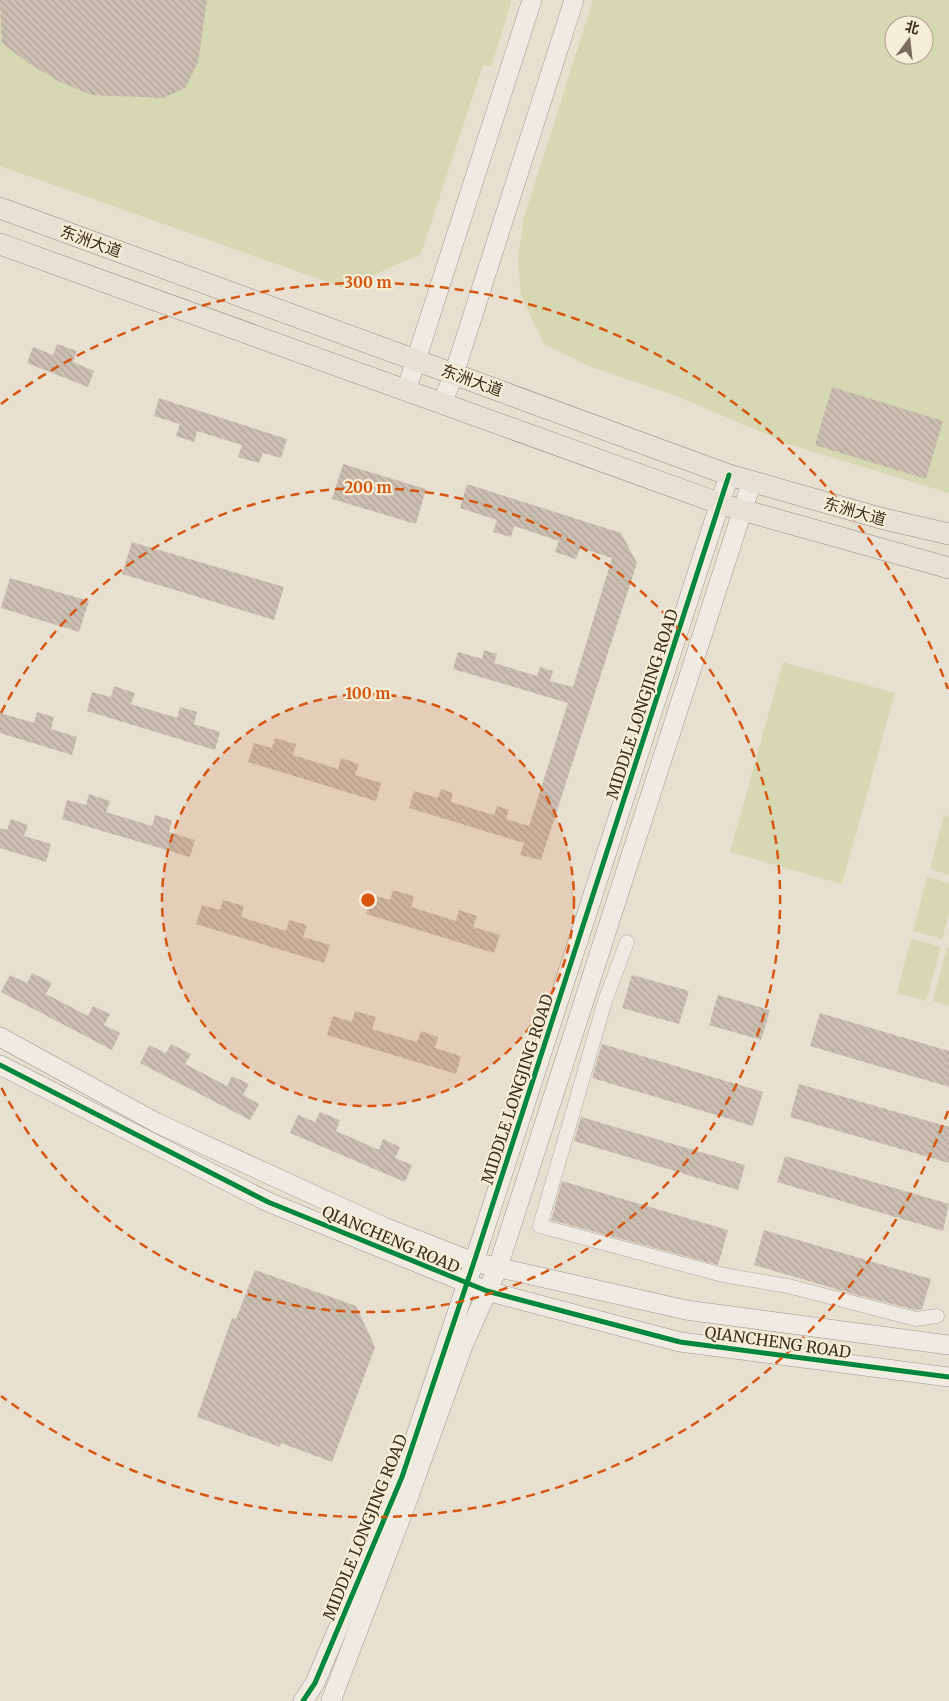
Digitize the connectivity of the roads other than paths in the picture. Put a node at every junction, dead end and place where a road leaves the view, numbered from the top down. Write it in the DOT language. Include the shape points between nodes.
graph roads {
  1 [pos="532,0"];
  2 [pos="574,0"];
  3 [pos="0,208"];
  4 [pos="0,244"];
  5 [pos="416,360"];
  6 [pos="454,374"];
  7 [pos="406,390"];
  8 [pos="442,403"];
  9 [pos="729,474"];
  10 [pos="752,481"];
  11 [pos="721,504"];
  12 [pos="741,510"];
  13 [pos="949,534"];
  14 [pos="949,568"];
  15 [pos="627,942"];
  16 [pos="0,1037"];
  17 [pos="0,1065"];
  18 [pos="474,1262"];
  19 [pos="498,1267"];
  20 [pos="466,1284"];
  21 [pos="487,1291"];
  22 [pos="937,1316"];
  23 [pos="949,1345"];
  24 [pos="949,1377"];
  25 [pos="303,1701"];
  26 [pos="331,1701"];
  1 -- 5 [label="street"];
  2 -- 6 [label="street"];
  3 -- 5 [label="main road, 东洲大道"];
  4 -- 7 [label="main road, 东洲大道"];
  5 -- 6 [label="main road, 东洲大道"];
  5 -- 7 [label="street"];
  6 -- 8 [label="street"];
  6 -- 9 [label="main road, 东洲大道"];
  7 -- 8 [label="main road, 东洲大道"];
  8 -- 11 [label="main road, 东洲大道"];
  9 -- 10 [label="main road, 东洲大道"];
  9 -- 11 [label="street, MIDDLE LONGJING ROAD"];
  10 -- 12 [label="street, MIDDLE LONGJING ROAD"];
  10 -- 13 [label="main road, 东洲大道"];
  11 -- 12 [label="main road, 东洲大道"];
  11 -- 18 [label="street, MIDDLE LONGJING ROAD"];
  12 -- 14 [label="main road, 东洲大道"];
  12 -- 19 [label="street, MIDDLE LONGJING ROAD"];
  15 -- 22 [label="street" via="605,1001 540,1226 723,1275 788,1286 916,1319"];
  16 -- 18 [label="street, QIANCHENG ROAD" via="157,1124 384,1227"];
  17 -- 20 [label="street, QIANCHENG ROAD" via="268,1202"];
  18 -- 19 [label="street, QIANCHENG ROAD"];
  18 -- 20 [label="street, MIDDLE LONGJING ROAD"];
  19 -- 21 [label="street, MIDDLE LONGJING ROAD"];
  19 -- 23 [label="street, QIANCHENG ROAD" via="686,1310"];
  20 -- 21 [label="street, QIANCHENG ROAD"];
  20 -- 25 [label="street, MIDDLE LONGJING ROAD" via="394,1500 315,1682"];
  21 -- 24 [label="street, QIANCHENG ROAD" via="680,1342"];
  21 -- 26 [label="street, MIDDLE LONGJING ROAD" via="463,1346"];
}
